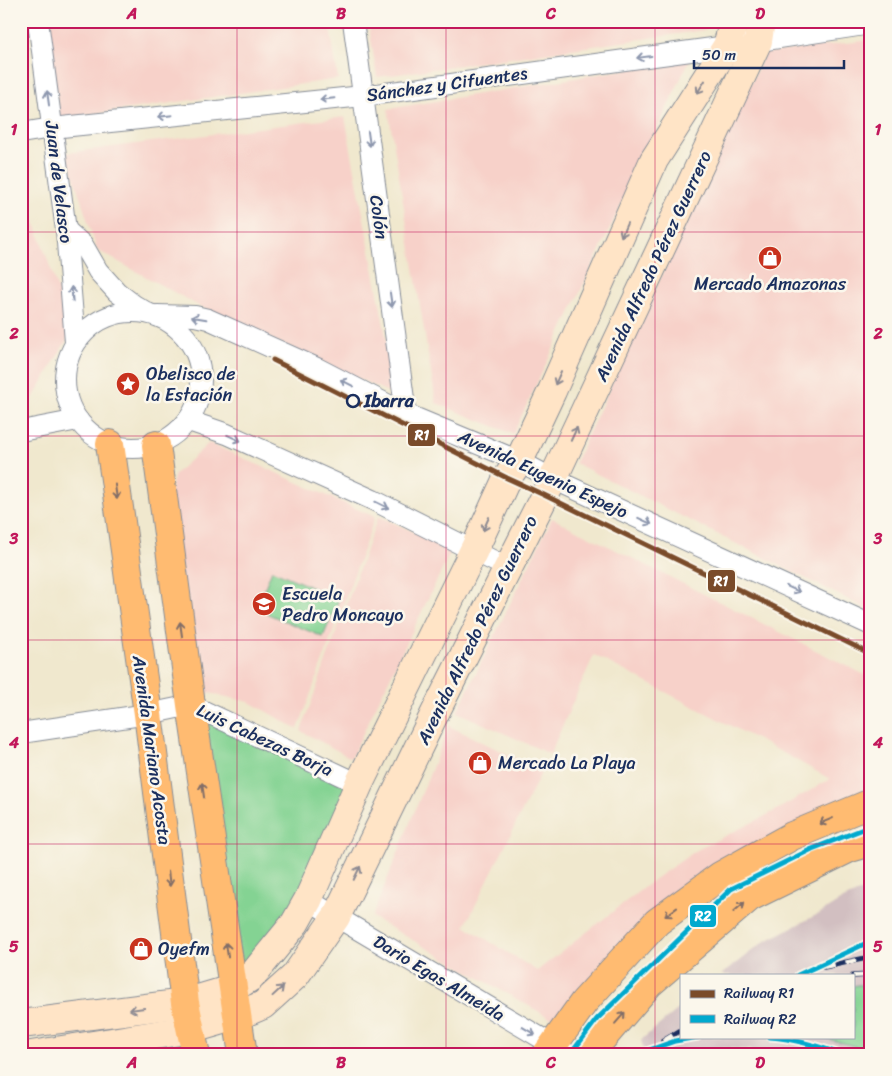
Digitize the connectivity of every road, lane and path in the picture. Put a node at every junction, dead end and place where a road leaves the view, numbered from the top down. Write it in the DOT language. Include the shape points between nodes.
graph roads {
  1 [pos="38,21"];
  2 [pos="353,21"];
  3 [pos="871,24"];
  4 [pos="760,31"];
  5 [pos="731,34"];
  6 [pos="363,96"];
  7 [pos="52,128"];
  8 [pos="21,133"];
  9 [pos="66,230"];
  10 [pos="151,313"];
  11 [pos="76,342"];
  12 [pos="406,414"];
  13 [pos="78,420"];
  14 [pos="189,420"];
  15 [pos="21,431"];
  16 [pos="110,444"];
  17 [pos="156,445"];
  18 [pos="519,461"];
  19 [pos="553,478"];
  20 [pos="474,550"];
  21 [pos="508,568"];
  22 [pos="871,625"];
  23 [pos="191,706"];
  24 [pos="148,714"];
  25 [pos="21,733"];
  26 [pos="359,784"];
  27 [pos="871,803"];
  28 [pos="871,842"];
  29 [pos="308,900"];
  30 [pos="336,918"];
  31 [pos="232,989"];
  32 [pos="185,1003"];
  33 [pos="237,1016"];
  34 [pos="21,1024"];
  35 [pos="194,1042"];
  36 [pos="557,1052"];
  37 [pos="31,1055"];
  38 [pos="243,1055"];
  39 [pos="588,1055"];
  7 -- 1 [label="street, Juan de Velasco, one-way"];
  2 -- 6 [label="street, Colón"];
  3 -- 4 [label="street, Sánchez y Cifuentes"];
  4 -- 5 [label="street, Sánchez y Cifuentes"];
  19 -- 4 [label="street, Avenida Alfredo Pérez Guerrero, one-way"];
  5 -- 6 [label="street, Sánchez y Cifuentes, one-way"];
  5 -- 18 [label="street, one-way" via="654,160"];
  6 -- 7 [label="street, Sánchez y Cifuentes, one-way"];
  6 -- 12 [label="street, Colón, one-way"];
  7 -- 8 [label="street, Sánchez y Cifuentes"];
  7 -- 9 [label="street, Juan de Velasco"];
  9 -- 10 [label="street" via="82,245 98,271 117,292"];
  11 -- 9 [label="street, Juan de Velasco, one-way"];
  10 -- 11 [label="street" via="126,311 106,316 89,327"];
  12 -- 10 [label="street, Avenida Eugenio Espejo, one-way" via="317,368 208,320"];
  10 -- 14 [label="street" via="175,325 190,341 199,360 202,381 198,402"];
  11 -- 13 [label="street" via="67,361 65,382 68,402"];
  12 -- 18 [label="street, Avenida Eugenio Espejo"];
  13 -- 15 [label="street"];
  13 -- 16 [label="street" via="92,435"];
  14 -- 17 [label="street" via="174,435"];
  14 -- 20 [label="street, one-way" via="373,500"];
  16 -- 17 [label="street" via="133,448"];
  16 -- 24 [label="main road, Avenida Mariano Acosta, one-way"];
  23 -- 17 [label="main road, one-way"];
  18 -- 19 [label="street, Avenida Eugenio Espejo"];
  18 -- 20 [label="street, one-way" via="507,478"];
  19 -- 21 [label="street, Avenida Alfredo Pérez Guerrero"];
  19 -- 22 [label="street, Avenida Eugenio Espejo, one-way"];
  20 -- 21 [label="street"];
  20 -- 26 [label="street"];
  30 -- 21 [label="street, Avenida Alfredo Pérez Guerrero, one-way"];
  23 -- 24 [label="street, Luis Cabezas Borja"];
  23 -- 26 [label="street, Luis Cabezas Borja"];
  31 -- 23 [label="main road, one-way"];
  24 -- 25 [label="street, Luis Cabezas Borja"];
  24 -- 32 [label="main road, Avenida Mariano Acosta, one-way"];
  26 -- 29 [label="street"];
  27 -- 36 [label="main road, one-way" via="792,836 720,876 658,922 584,1002"];
  39 -- 28 [label="main road, one-way" via="649,984 750,897 850,848"];
  29 -- 30 [label="street, Dario Egas Almeida"];
  29 -- 31 [label="street" via="295,923 251,977"];
  33 -- 30 [label="street, Avenida Alfredo Pérez Guerrero, one-way" via="263,1005 295,976"];
  30 -- 36 [label="street, Dario Egas Almeida, one-way"];
  31 -- 32 [label="street"];
  31 -- 33 [label="main road"];
  32 -- 34 [label="street, one-way"];
  32 -- 35 [label="main road, Avenida Mariano Acosta"];
  33 -- 35 [label="street, Avenida Alfredo Pérez Guerrero"];
  33 -- 38 [label="main road"];
  35 -- 37 [label="street, Avenida Alfredo Pérez Guerrero"];
}
